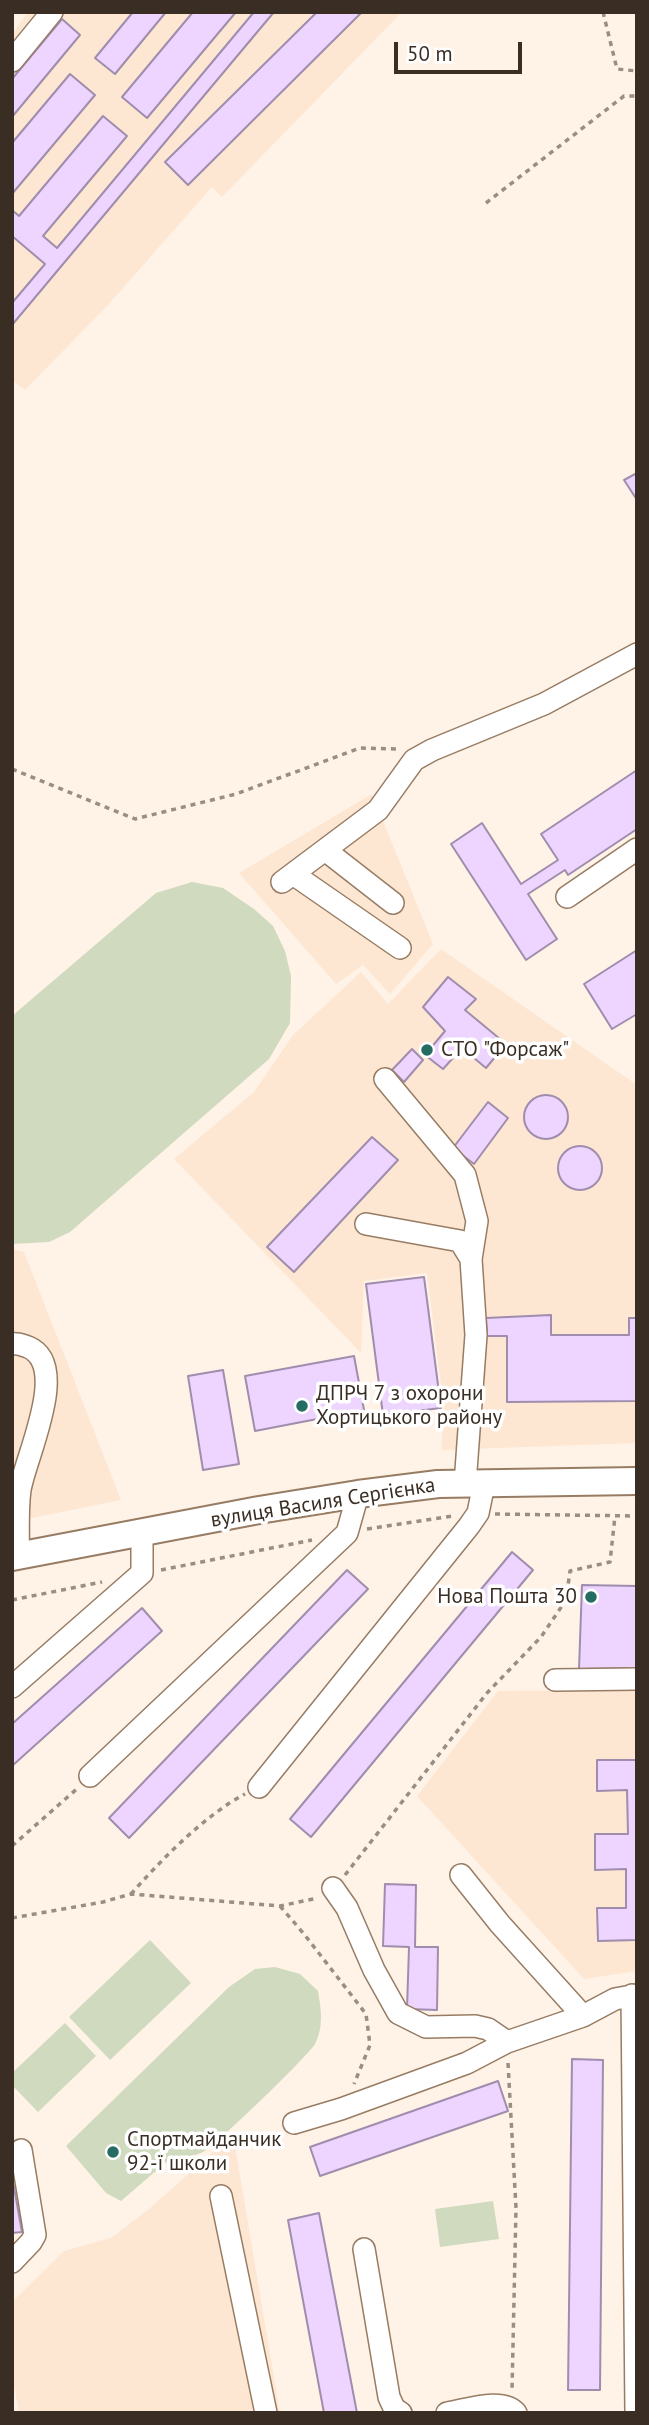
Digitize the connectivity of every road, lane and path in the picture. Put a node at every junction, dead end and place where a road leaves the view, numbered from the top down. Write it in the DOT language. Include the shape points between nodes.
graph roads {
  1 [pos="52,12"];
  2 [pos="603,12"];
  3 [pos="12,61"];
  4 [pos="637,71"];
  5 [pos="637,96"];
  6 [pos="486,204"];
  7 [pos="637,654"];
  8 [pos="423,755"];
  9 [pos="12,769"];
  10 [pos="637,849"];
  11 [pos="325,850"];
  12 [pos="567,898"];
  13 [pos="393,903"];
  14 [pos="400,948"];
  15 [pos="385,1079"];
  16 [pos="366,1224"];
  17 [pos="471,1259"];
  18 [pos="12,1345"];
  19 [pos="637,1481"];
  20 [pos="474,1484"];
  21 [pos="358,1494"];
  22 [pos="478,1513"];
  23 [pos="615,1516"];
  24 [pos="637,1516"];
  25 [pos="348,1533"];
  26 [pos="142,1534"];
  27 [pos="15,1556"];
  28 [pos="142,1573"];
  29 [pos="103,1581"];
  30 [pos="12,1600"];
  31 [pos="637,1679"];
  32 [pos="555,1680"];
  33 [pos="12,1687"];
  34 [pos="90,1776"];
  35 [pos="259,1787"];
  36 [pos="12,1846"];
  37 [pos="461,1875"];
  38 [pos="333,1888"];
  39 [pos="131,1894"];
  40 [pos="280,1906"];
  41 [pos="12,1918"];
  42 [pos="634,1995"];
  43 [pos="583,2016"];
  44 [pos="507,2042"];
  45 [pos="341,2109"];
  46 [pos="293,2123"];
  47 [pos="20,2150"];
  48 [pos="221,2196"];
  49 [pos="364,2249"];
  50 [pos="12,2262"];
  51 [pos="514,2410"];
  52 [pos="266,2413"];
  53 [pos="401,2413"];
  54 [pos="447,2413"];
  55 [pos="636,2413"];
  1 -- 3 [label="street"];
  2 -- 4 [label="path" via="617,69"];
  5 -- 6 [label="path" via="624,96"];
  7 -- 8 [label="street" via="544,704"];
  8 -- 9 [label="path" via="360,748 236,794 135,819"];
  8 -- 11 [label="street" via="378,810"];
  10 -- 12 [label="street"];
  11 -- 13 [label="street"];
  11 -- 14 [label="street" via="287,878"];
  15 -- 17 [label="street" via="465,1175 477,1222"];
  16 -- 17 [label="street" via="460,1241"];
  17 -- 20 [label="street" via="476,1335"];
  18 -- 27 [label="street" via="18,1343 40,1355 45,1371 44,1407 20,1489"];
  19 -- 20 [label="main road, вулиця Василя Сергієнка"];
  20 -- 21 [label="main road, вулиця Василя Сергієнка"];
  20 -- 22 [label="street"];
  21 -- 25 [label="street"];
  21 -- 26 [label="main road, вулиця Василя Сергієнка"];
  22 -- 23 [label="path"];
  22 -- 25 [label="path"];
  22 -- 35 [label="street"];
  23 -- 24 [label="path"];
  23 -- 38 [label="path" via="610,1562 570,1571 566,1600 541,1637 487,1693"];
  25 -- 28 [label="path"];
  25 -- 34 [label="street"];
  26 -- 27 [label="main road, вулиця Василя Сергієнка"];
  26 -- 28 [label="street"];
  28 -- 33 [label="street"];
  29 -- 30 [label="path"];
  31 -- 32 [label="street"];
  34 -- 36 [label="path"];
  35 -- 39 [label="path" via="226,1804"];
  37 -- 43 [label="street"];
  38 -- 40 [label="path" via="317,1899"];
  38 -- 44 [label="street" via="398,2013 426,2027 488,2029"];
  39 -- 40 [label="path"];
  39 -- 41 [label="path"];
  40 -- 45 [label="path" via="366,2014 370,2045"];
  42 -- 43 [label="street" via="599,2005"];
  42 -- 55 [label="street"];
  43 -- 44 [label="street"];
  44 -- 45 [label="street" via="467,2063"];
  44 -- 51 [label="path" via="516,2208"];
  45 -- 46 [label="street"];
  47 -- 50 [label="street" via="35,2235"];
  48 -- 52 [label="street"];
  49 -- 53 [label="street" via="389,2397"];
  51 -- 54 [label="street" via="500,2404"];
}
